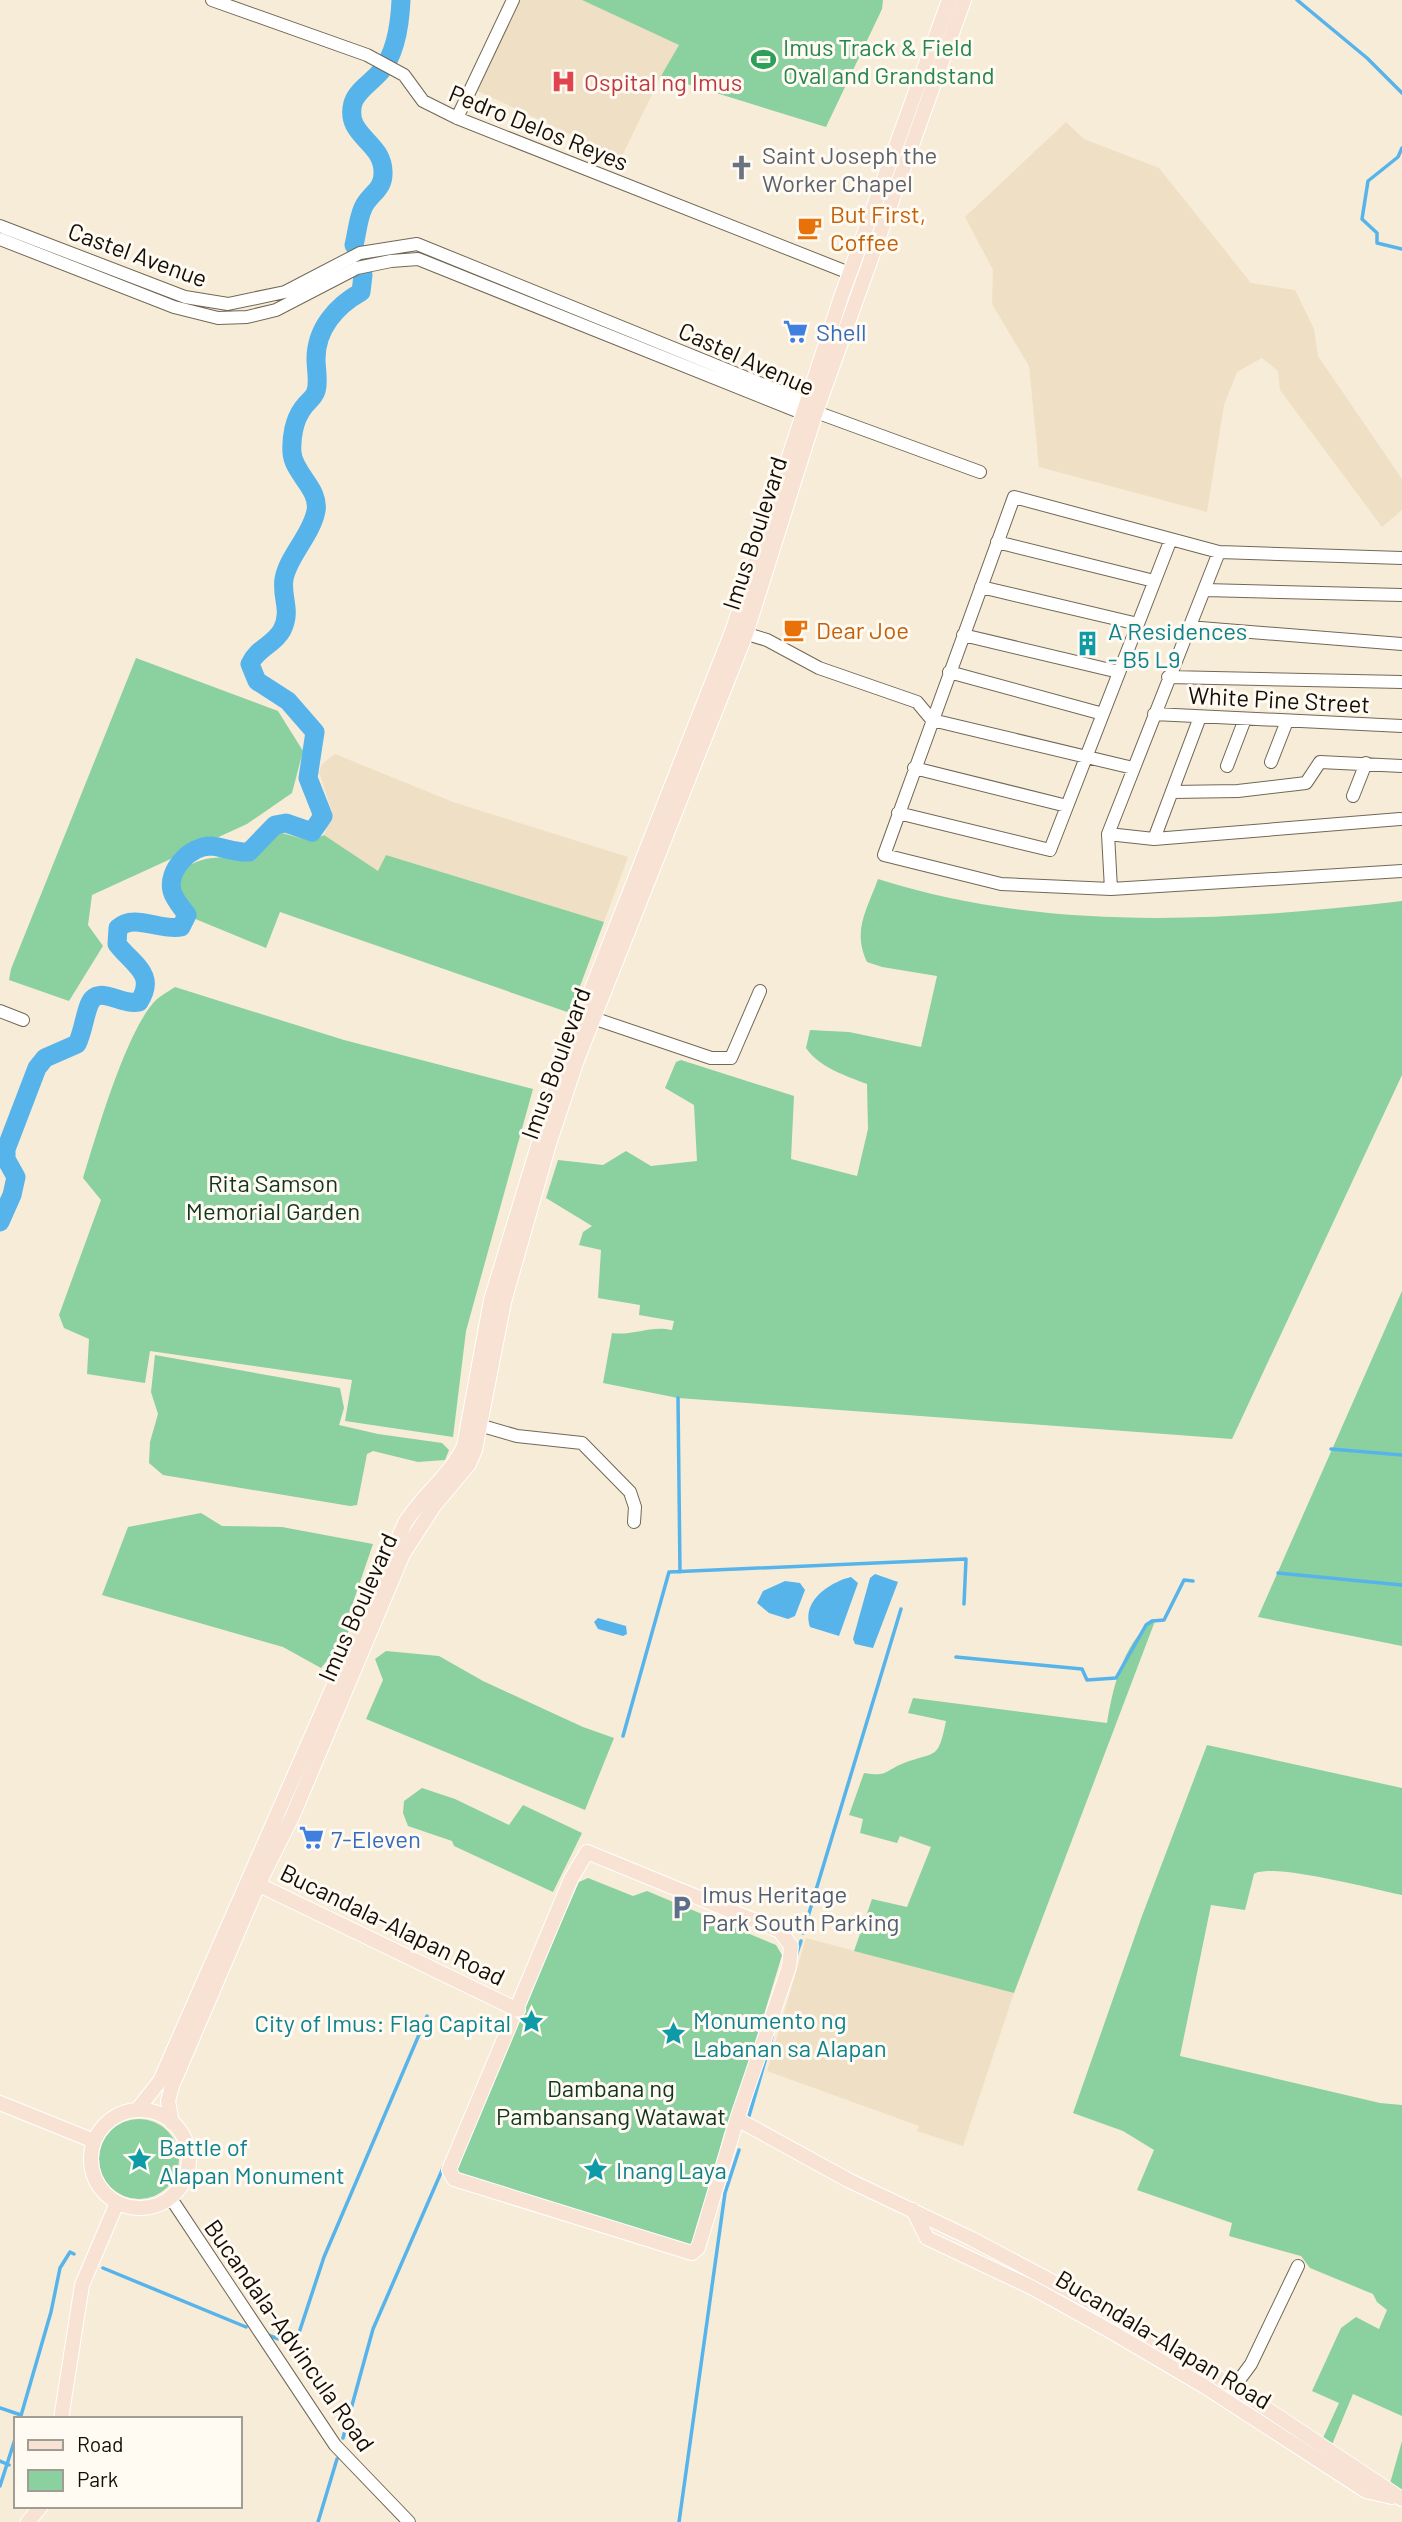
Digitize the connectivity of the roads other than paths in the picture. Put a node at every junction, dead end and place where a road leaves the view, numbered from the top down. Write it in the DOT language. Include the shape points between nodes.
graph roads {
  1 [pos="212,0"];
  2 [pos="513,0"];
  3 [pos="949,0"];
  4 [pos="964,0"];
  5 [pos="457,118"];
  6 [pos="0,226"];
  7 [pos="0,239"];
  8 [pos="856,276"];
  9 [pos="808,409"];
  10 [pos="980,472"];
  11 [pos="1171,539"];
  12 [pos="997,542"];
  13 [pos="1219,552"];
  14 [pos="1402,558"];
  15 [pos="1154,581"];
  16 [pos="981,587"];
  17 [pos="1205,590"];
  18 [pos="1402,595"];
  19 [pos="1138,624"];
  20 [pos="1188,627"];
  21 [pos="740,632"];
  22 [pos="963,635"];
  23 [pos="1402,644"];
  24 [pos="950,672"];
  25 [pos="1119,672"];
  26 [pos="1168,677"];
  27 [pos="1402,682"];
  28 [pos="1103,714"];
  29 [pos="1154,715"];
  30 [pos="1200,717"];
  31 [pos="1245,719"];
  32 [pos="932,720"];
  33 [pos="1287,721"];
  34 [pos="1402,726"];
  35 [pos="1086,758"];
  36 [pos="1271,762"];
  37 [pos="1366,763"];
  38 [pos="1227,766"];
  39 [pos="1402,766"];
  40 [pos="914,768"];
  41 [pos="1133,768"];
  42 [pos="1172,792"];
  43 [pos="1353,796"];
  44 [pos="1067,806"];
  45 [pos="898,813"];
  46 [pos="1401,821"];
  47 [pos="1108,834"];
  48 [pos="1154,839"];
  49 [pos="1402,871"];
  50 [pos="1111,889"];
  51 [pos="760,991"];
  52 [pos="0,1011"];
  53 [pos="588,1016"];
  54 [pos="23,1020"];
  55 [pos="474,1424"];
  56 [pos="634,1522"];
  57 [pos="253,1882"];
  58 [pos="518,2010"];
  59 [pos="0,2103"];
  60 [pos="137,2110"];
  61 [pos="737,2119"];
  62 [pos="172,2123"];
  63 [pos="94,2141"];
  64 [pos="170,2197"];
  65 [pos="117,2203"];
  66 [pos="913,2210"];
  67 [pos="1298,2266"];
  68 [pos="1234,2387"];
  69 [pos="61,2417"];
  70 [pos="1399,2497"];
  71 [pos="409,2522"];
  1 -- 5 [label="street, Pedro Delos Reyes" via="317,34 396,69 423,101"];
  2 -- 5 [label="street"];
  3 -- 8 [label="main road, Imus Boulevard"];
  4 -- 8 [label="main road, Imus Boulevard"];
  5 -- 8 [label="street, Pedro Delos Reyes"];
  6 -- 9 [label="street, Castel Avenue" via="185,297 228,304 285,292 360,253 417,244"];
  7 -- 9 [label="street, Castel Avenue" via="174,307 218,318 276,310 357,268 418,259"];
  8 -- 9 [label="main road, Imus Boulevard"];
  9 -- 10 [label="street"];
  9 -- 21 [label="main road, Imus Boulevard"];
  11 -- 12 [label="street" via="1014,497"];
  11 -- 13 [label="street"];
  11 -- 15 [label="street"];
  12 -- 15 [label="street"];
  12 -- 16 [label="street"];
  13 -- 14 [label="street"];
  13 -- 17 [label="street"];
  15 -- 19 [label="street"];
  16 -- 19 [label="street"];
  16 -- 22 [label="street"];
  17 -- 18 [label="street"];
  17 -- 20 [label="street"];
  19 -- 25 [label="street"];
  20 -- 23 [label="street"];
  20 -- 26 [label="street"];
  21 -- 32 [label="street" via="767,640 819,668 917,702"];
  21 -- 53 [label="main road, Imus Boulevard"];
  22 -- 24 [label="street"];
  22 -- 25 [label="street"];
  24 -- 28 [label="street"];
  24 -- 32 [label="street"];
  25 -- 28 [label="street"];
  26 -- 27 [label="street"];
  26 -- 29 [label="street"];
  28 -- 35 [label="street"];
  29 -- 30 [label="street, White Pine Street"];
  29 -- 41 [label="street"];
  30 -- 31 [label="street, White Pine Street"];
  30 -- 42 [label="street"];
  31 -- 33 [label="street, White Pine Street"];
  31 -- 38 [label="street"];
  32 -- 35 [label="street"];
  32 -- 40 [label="street"];
  33 -- 34 [label="street, White Pine Street"];
  33 -- 36 [label="street"];
  35 -- 41 [label="street"];
  35 -- 44 [label="street"];
  37 -- 39 [label="street"];
  37 -- 42 [label="street" via="1320,762 1306,783 1238,792"];
  37 -- 43 [label="street"];
  40 -- 44 [label="street"];
  40 -- 45 [label="street"];
  41 -- 47 [label="street"];
  42 -- 48 [label="street"];
  44 -- 45 [label="street" via="1050,850"];
  45 -- 50 [label="street" via="884,855 1001,884"];
  46 -- 48 [label="street"];
  47 -- 48 [label="street"];
  47 -- 50 [label="street"];
  49 -- 50 [label="street"];
  51 -- 53 [label="street" via="731,1058 711,1058"];
  52 -- 54 [label="street"];
  53 -- 55 [label="main road, Imus Boulevard" via="498,1301"];
  55 -- 56 [label="street" via="517,1436 582,1443 630,1492"];
  55 -- 57 [label="main road, Imus Boulevard" via="470,1464 434,1506 403,1554 292,1815"];
  57 -- 58 [label="main road, Bucandala-Alapan Road"];
  57 -- 60 [label="main road, Imus Boulevard" via="160,2081"];
  57 -- 62 [label="main road, Imus Boulevard" via="172,2086"];
  58 -- 61 [label="main road, Bucandala-Alapan Road" via="451,2161 454,2179 692,2253 698,2248"];
  58 -- 61 [label="main road, Bucandala-Alapan Road" via="585,1852 780,1931 791,1946 789,1967"];
  59 -- 63 [label="main road"];
  60 -- 62 [label="main road"];
  60 -- 63 [label="main road" via="110,2121"];
  61 -- 66 [label="main road, Bucandala-Alapan Road"];
  62 -- 64 [label="main road" via="183,2136 189,2165 181,2186"];
  63 -- 65 [label="main road" via="90,2159 95,2180"];
  64 -- 65 [label="main road" via="148,2208"];
  64 -- 71 [label="street, Bucandala-Advincula Road" via="335,2445"];
  65 -- 69 [label="main road" via="82,2285"];
  66 -- 68 [label="main road, Bucandala-Alapan Road" via="1047,2277"];
  66 -- 70 [label="main road, Bucandala-Alapan Road" via="927,2238 1102,2326 1366,2491"];
  67 -- 68 [label="street" via="1251,2364"];
  68 -- 70 [label="main road, Bucandala-Alapan Road"];
}
